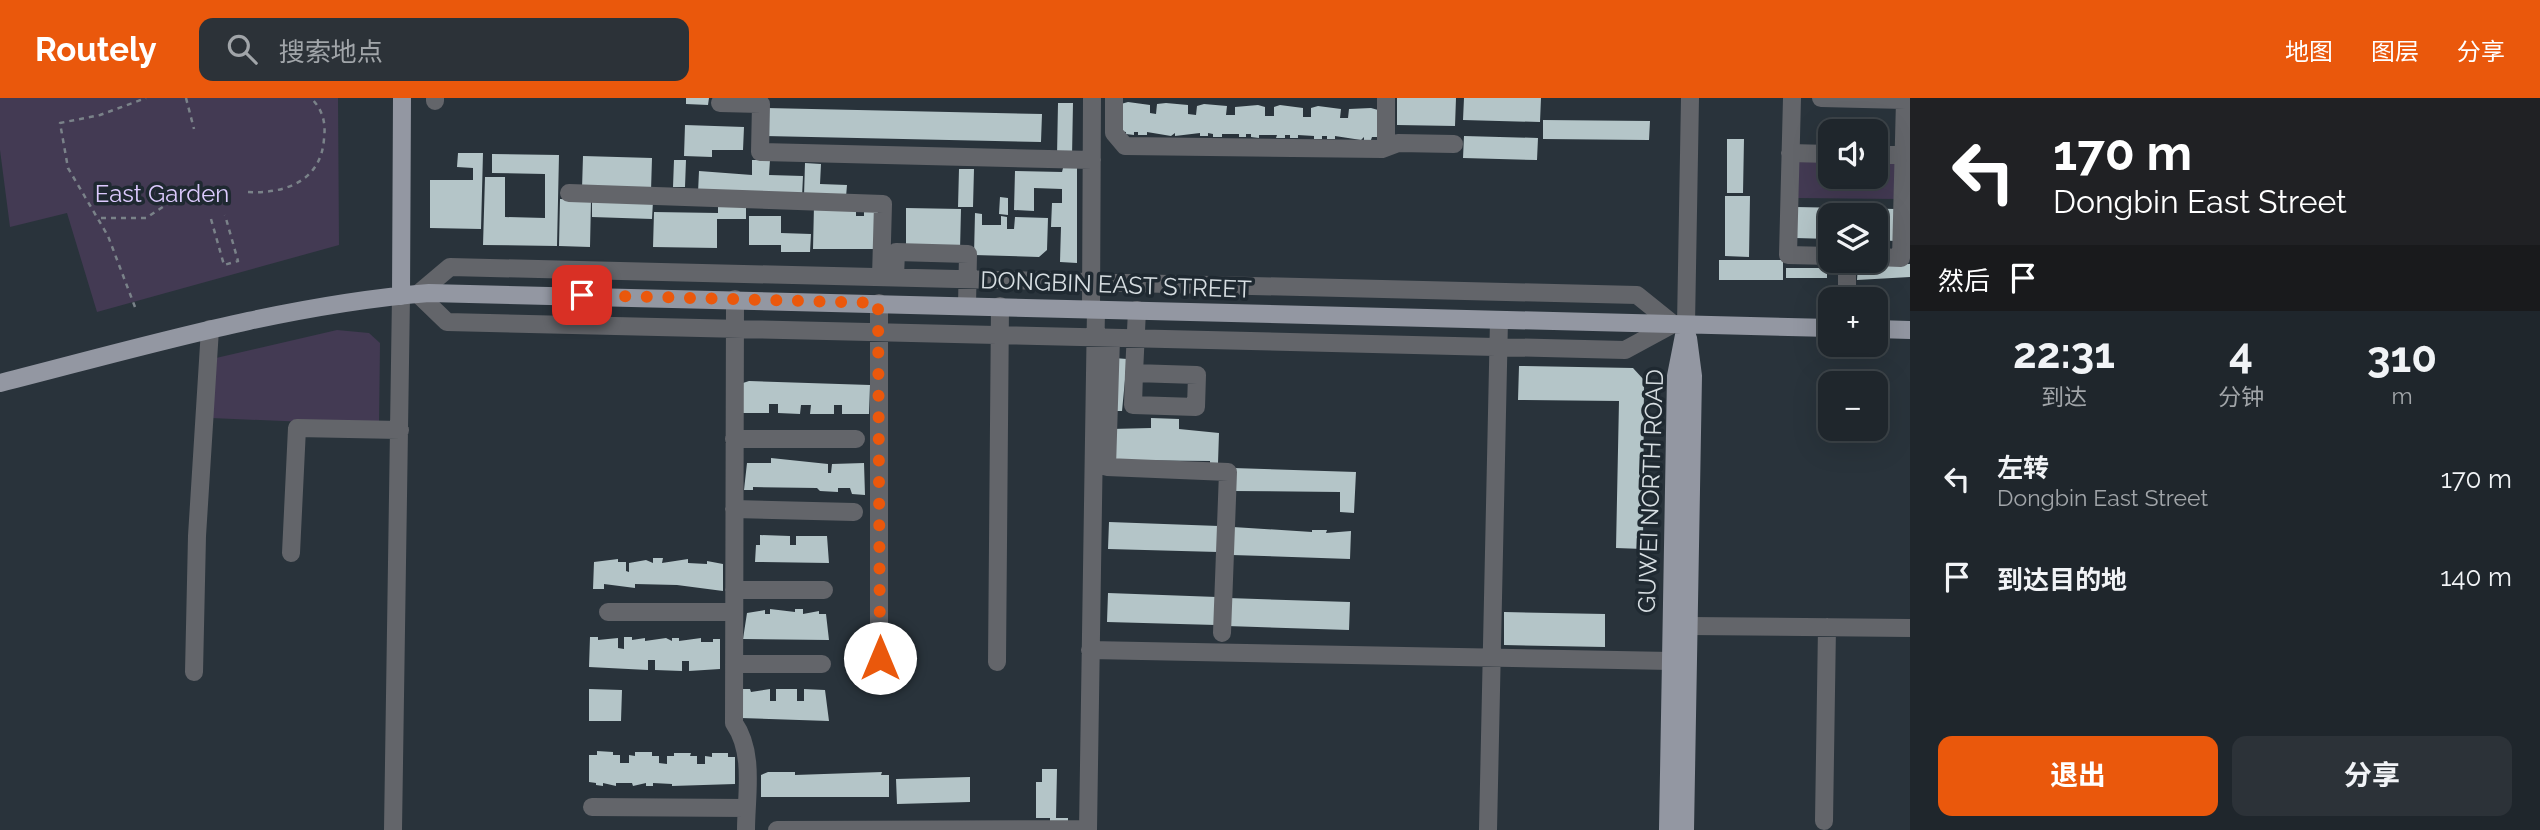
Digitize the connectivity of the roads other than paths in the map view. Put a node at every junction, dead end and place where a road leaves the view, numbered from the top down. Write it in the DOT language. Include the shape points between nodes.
graph roads {
  1 [pos="402,98"];
  2 [pos="1093,98"];
  3 [pos="1114,98"];
  4 [pos="1386,98"];
  5 [pos="1690,98"];
  6 [pos="1791,98"];
  7 [pos="1821,98"];
  8 [pos="720,103"];
  9 [pos="1454,144"];
  10 [pos="1385,147"];
  11 [pos="1790,153"];
  12 [pos="1818,154"];
  13 [pos="1888,155"];
  14 [pos="1903,155"];
  15 [pos="1092,160"];
  16 [pos="569,193"];
  17 [pos="1818,256"];
  18 [pos="1888,257"];
  19 [pos="888,277"];
  20 [pos="967,279"];
  21 [pos="1091,282"];
  22 [pos="410,295"];
  23 [pos="734,299"];
  24 [pos="878,303"];
  25 [pos="967,306"];
  26 [pos="1000,306"];
  27 [pos="1094,309"];
  28 [pos="1137,310"];
  29 [pos="1499,320"];
  30 [pos="1680,324"];
  31 [pos="734,328"];
  32 [pos="1818,328"];
  33 [pos="210,329"];
  34 [pos="1888,329"];
  35 [pos="1910,330"];
  36 [pos="879,332"];
  37 [pos="1000,335"];
  38 [pos="1103,337"];
  39 [pos="1136,338"];
  40 [pos="1498,347"];
  41 [pos="1134,373"];
  42 [pos="0,383"];
  43 [pos="400,430"];
  44 [pos="734,439"];
  45 [pos="856,439"];
  46 [pos="734,509"];
  47 [pos="854,512"];
  48 [pos="291,553"];
  49 [pos="734,590"];
  50 [pos="824,590"];
  51 [pos="608,612"];
  52 [pos="734,612"];
  53 [pos="1689,626"];
  54 [pos="1827,628"];
  55 [pos="1910,628"];
  56 [pos="1222,633"];
  57 [pos="1090,650"];
  58 [pos="880,658"];
  59 [pos="1492,658"];
  60 [pos="1671,661"];
  61 [pos="997,662"];
  62 [pos="734,664"];
  63 [pos="822,664"];
  64 [pos="194,672"];
  65 [pos="592,807"];
  66 [pos="746,808"];
  67 [pos="1824,821"];
  68 [pos="393,830"];
  69 [pos="746,830"];
  70 [pos="777,830"];
  71 [pos="1088,830"];
  72 [pos="1488,830"];
  73 [pos="1668,830"];
  74 [pos="1685,830"];
  1 -- 22 [label="main road"];
  2 -- 15 [label="street"];
  3 -- 10 [label="street" via="1114,132 1125,146"];
  4 -- 10 [label="street"];
  5 -- 30 [label="street"];
  6 -- 11 [label="street"];
  7 -- 14 [label="street" via="1905,100"];
  8 -- 15 [label="street" via="761,104 760,152"];
  9 -- 10 [label="street"];
  11 -- 12 [label="street"];
  11 -- 17 [label="street" via="1788,255"];
  13 -- 14 [label="street"];
  14 -- 18 [label="street" via="1901,258"];
  15 -- 21 [label="street"];
  16 -- 19 [label="street" via="883,204"];
  19 -- 20 [label="street"];
  19 -- 20 [label="street" via="895,252 968,254"];
  19 -- 22 [label="street" via="450,267"];
  20 -- 21 [label="street"];
  20 -- 25 [label="street"];
  21 -- 27 [label="street"];
  21 -- 30 [label="street" via="1637,295"];
  22 -- 23 [label="main road, DONGBIN EAST STREET"];
  22 -- 31 [label="street" via="447,322"];
  22 -- 33 [label="main road, DONGBIN EAST STREET" via="303,308"];
  22 -- 43 [label="street"];
  23 -- 24 [label="main road, DONGBIN EAST STREET"];
  23 -- 31 [label="street"];
  24 -- 25 [label="main road, DONGBIN EAST STREET"];
  24 -- 36 [label="street"];
  25 -- 26 [label="main road, DONGBIN EAST STREET"];
  26 -- 27 [label="main road, DONGBIN EAST STREET"];
  26 -- 37 [label="street"];
  27 -- 28 [label="main road, DONGBIN EAST STREET"];
  27 -- 38 [label="street"];
  28 -- 29 [label="main road, DONGBIN EAST STREET"];
  28 -- 39 [label="street"];
  29 -- 30 [label="main road, DONGBIN EAST STREET"];
  29 -- 40 [label="street"];
  30 -- 32 [label="main road, DONGBIN EAST STREET"];
  30 -- 40 [label="street" via="1625,350"];
  30 -- 53 [label="main road, GUWEI NORTH ROAD" via="1693,376"];
  30 -- 60 [label="main road, GUWEI NORTH ROAD"];
  31 -- 36 [label="street"];
  31 -- 44 [label="street"];
  33 -- 42 [label="main road, DONGBIN EAST STREET"];
  33 -- 64 [label="street"];
  34 -- 35 [label="main road"];
  36 -- 37 [label="street"];
  36 -- 58 [label="street"];
  37 -- 38 [label="street"];
  37 -- 61 [label="street"];
  38 -- 39 [label="street"];
  38 -- 56 [label="street" via="1107,467 1228,472"];
  38 -- 57 [label="street"];
  39 -- 40 [label="street"];
  39 -- 41 [label="street"];
  40 -- 59 [label="street"];
  43 -- 48 [label="street" via="297,428"];
  43 -- 68 [label="street"];
  44 -- 45 [label="street"];
  44 -- 46 [label="street"];
  46 -- 47 [label="street"];
  46 -- 49 [label="street"];
  49 -- 50 [label="street"];
  49 -- 52 [label="street"];
  51 -- 52 [label="street"];
  52 -- 62 [label="street"];
  53 -- 54 [label="street"];
  53 -- 74 [label="main road, GUWEI NORTH ROAD"];
  54 -- 55 [label="street"];
  54 -- 67 [label="street"];
  57 -- 59 [label="street"];
  57 -- 71 [label="street"];
  59 -- 60 [label="street"];
  59 -- 72 [label="street"];
  60 -- 73 [label="main road, GUWEI NORTH ROAD"];
  62 -- 63 [label="street"];
  62 -- 66 [label="street" via="734,723 747,758"];
  65 -- 66 [label="street"];
  66 -- 69 [label="street"];
  70 -- 71 [label="street"];
}
